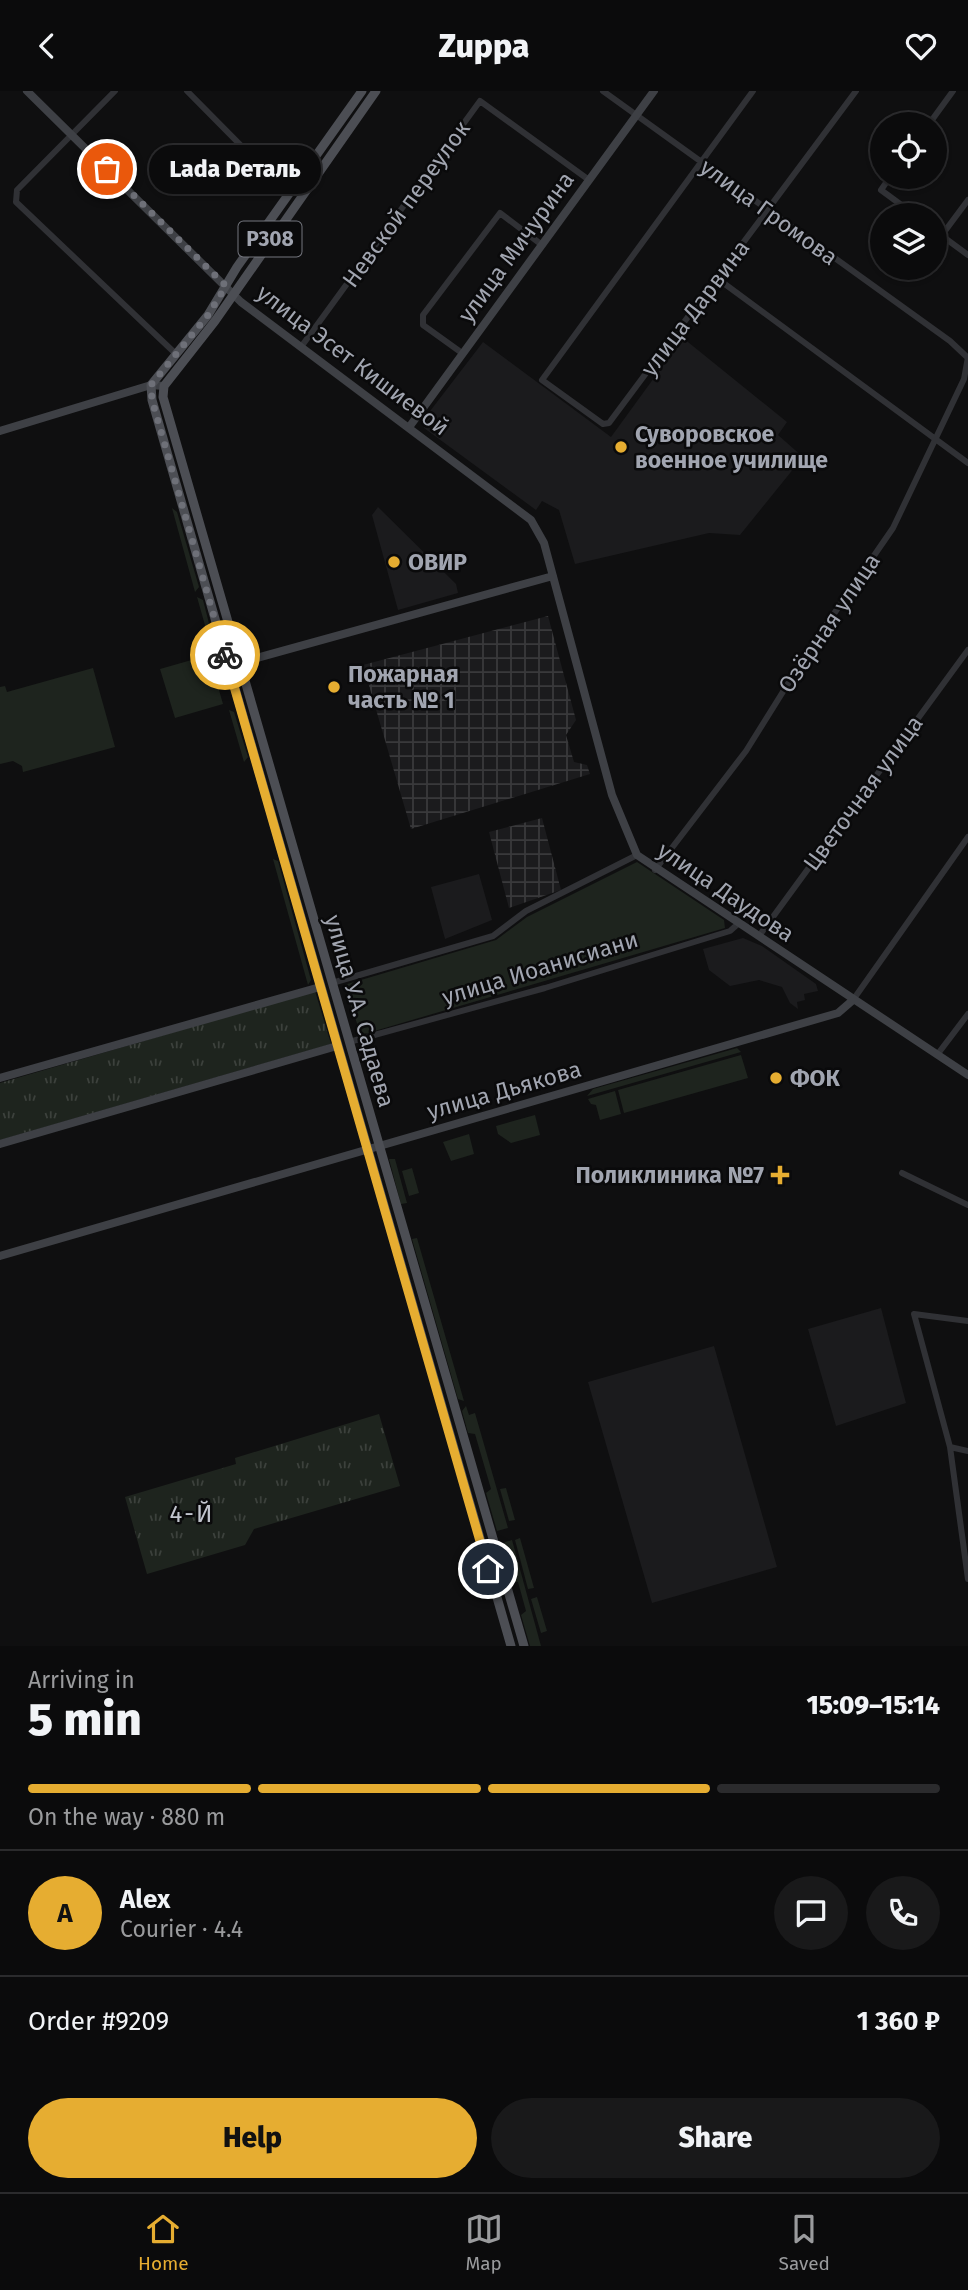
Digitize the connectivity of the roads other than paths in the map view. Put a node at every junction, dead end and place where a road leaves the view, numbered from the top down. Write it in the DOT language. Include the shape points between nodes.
graph roads {
  1 [pos="27,91"];
  2 [pos="115,91"];
  3 [pos="187,91"];
  4 [pos="362,91"];
  5 [pos="376,91"];
  6 [pos="603,91"];
  7 [pos="654,91"];
  8 [pos="753,91"];
  9 [pos="856,91"];
  10 [pos="953,91"];
  11 [pos="938,112"];
  12 [pos="637,116"];
  13 [pos="71,134"];
  14 [pos="701,162"];
  15 [pos="589,180"];
  16 [pos="882,189"];
  17 [pos="289,194"];
  18 [pos="968,201"];
  19 [pos="899,203"];
  20 [pos="767,211"];
  21 [pos="947,230"];
  22 [pos="947,238"];
  23 [pos="542,245"];
  24 [pos="968,255"];
  25 [pos="718,279"];
  26 [pos="226,286"];
  27 [pos="233,294"];
  28 [pos="301,347"];
  29 [pos="462,353"];
  30 [pos="177,355"];
  31 [pos="968,358"];
  32 [pos="151,385"];
  33 [pos="164,386"];
  34 [pos="410,426"];
  35 [pos="0,431"];
  36 [pos="935,439"];
  37 [pos="968,463"];
  38 [pos="553,576"];
  39 [pos="968,650"];
  40 [pos="240,663"];
  41 [pos="228,666"];
  42 [pos="968,837"];
  43 [pos="637,855"];
  44 [pos="655,870"];
  45 [pos="739,923"];
  46 [pos="759,936"];
  47 [pos="332,983"];
  48 [pos="320,987"];
  49 [pos="853,1000"];
  50 [pos="968,1014"];
  51 [pos="349,1042"];
  52 [pos="337,1046"];
  53 [pos="937,1055"];
  54 [pos="968,1075"];
  55 [pos="0,1078"];
  56 [pos="0,1144"];
  57 [pos="379,1146"];
  58 [pos="366,1150"];
  59 [pos="902,1173"];
  60 [pos="968,1205"];
  61 [pos="0,1255"];
  62 [pos="968,1321"];
  63 [pos="950,1447"];
  64 [pos="968,1451"];
  65 [pos="968,1579"];
  66 [pos="510,1646"];
  67 [pos="524,1646"];
  1 -- 13 [label="street, улица Эсет Кишиевой"];
  2 -- 13 [label="street"];
  3 -- 17 [label="street"];
  4 -- 17 [label="main road, P308"];
  5 -- 27 [label="main road, P308"];
  6 -- 12 [label="street, улица Громова"];
  7 -- 12 [label="street, улица Мичурина"];
  8 -- 14 [label="street"];
  9 -- 20 [label="street, улица Дарвина"];
  10 -- 11 [label="street"];
  12 -- 14 [label="street, улица Громова"];
  12 -- 15 [label="street, улица Мичурина"];
  13 -- 26 [label="street, улица Эсет Кишиевой"];
  13 -- 30 [label="street" via="17,190 16,202"];
  14 -- 20 [label="street, улица Громова"];
  14 -- 25 [label="street, улица Дарвина" via="542,380 603,424 609,422"];
  15 -- 23 [label="street, улица Мичурина"];
  15 -- 28 [label="street, Невской переулок" via="480,101"];
  16 -- 19 [label="street"];
  17 -- 26 [label="main road, P308"];
  18 -- 21 [label="street"];
  20 -- 25 [label="street, улица Дарвина"];
  20 -- 31 [label="street, улица Громова"];
  22 -- 24 [label="street"];
  23 -- 29 [label="street, улица Мичурина"];
  23 -- 29 [label="street" via="500,213 423,315 423,325"];
  25 -- 36 [label="street"];
  26 -- 27 [label="street, улица Эсет Кишиевой"];
  26 -- 30 [label="main road, P308"];
  27 -- 28 [label="street, улица Эсет Кишиевой"];
  27 -- 33 [label="main road, P308"];
  28 -- 34 [label="street, улица Эсет Кишиевой"];
  29 -- 34 [label="street, улица Мичурина"];
  30 -- 32 [label="main road, P308"];
  31 -- 36 [label="street, Озёрная улица" via="964,379"];
  32 -- 33 [label="street"];
  32 -- 35 [label="street"];
  32 -- 41 [label="main road, улица У.А. Садаева" via="155,413"];
  33 -- 40 [label="main road, улица У.А. Садаева" via="163,397"];
  34 -- 38 [label="street, улица Эсет Кишиевой" via="531,520 544,543"];
  36 -- 37 [label="street"];
  36 -- 44 [label="street, Озёрная улица" via="893,528 746,751"];
  38 -- 40 [label="street"];
  38 -- 43 [label="street, улица Даудова" via="612,795"];
  39 -- 46 [label="street, Цветочная улица"];
  40 -- 41 [label="street"];
  40 -- 47 [label="main road, улица У.А. Садаева"];
  41 -- 48 [label="main road, улица У.А. Садаева"];
  42 -- 49 [label="street"];
  43 -- 44 [label="street, улица Даудова"];
  43 -- 47 [label="street, улица Иоанисиани" via="526,911 493,936"];
  44 -- 45 [label="street, улица Даудова"];
  45 -- 46 [label="street, улица Даудова"];
  45 -- 51 [label="street, улица Иоанисиани" via="730,931 545,988"];
  46 -- 49 [label="street, улица Даудова"];
  47 -- 51 [label="main road, улица У.А. Садаева"];
  48 -- 52 [label="main road, улица У.А. Садаева"];
  48 -- 55 [label="street"];
  49 -- 53 [label="street, улица Даудова"];
  49 -- 57 [label="street, улица Дьякова" via="838,1013"];
  50 -- 53 [label="street"];
  51 -- 57 [label="main road, улица У.А. Садаева"];
  52 -- 56 [label="street"];
  52 -- 58 [label="main road, улица У.А. Садаева"];
  53 -- 54 [label="street, улица Даудова"];
  57 -- 58 [label="street, улица Дьякова"];
  57 -- 67 [label="main road, улица У.А. Садаева"];
  58 -- 61 [label="street, улица Дьякова"];
  58 -- 66 [label="main road, улица У.А. Садаева"];
  59 -- 60 [label="street"];
  62 -- 63 [label="street" via="914,1314"];
  63 -- 64 [label="street"];
  63 -- 65 [label="street"];
}
